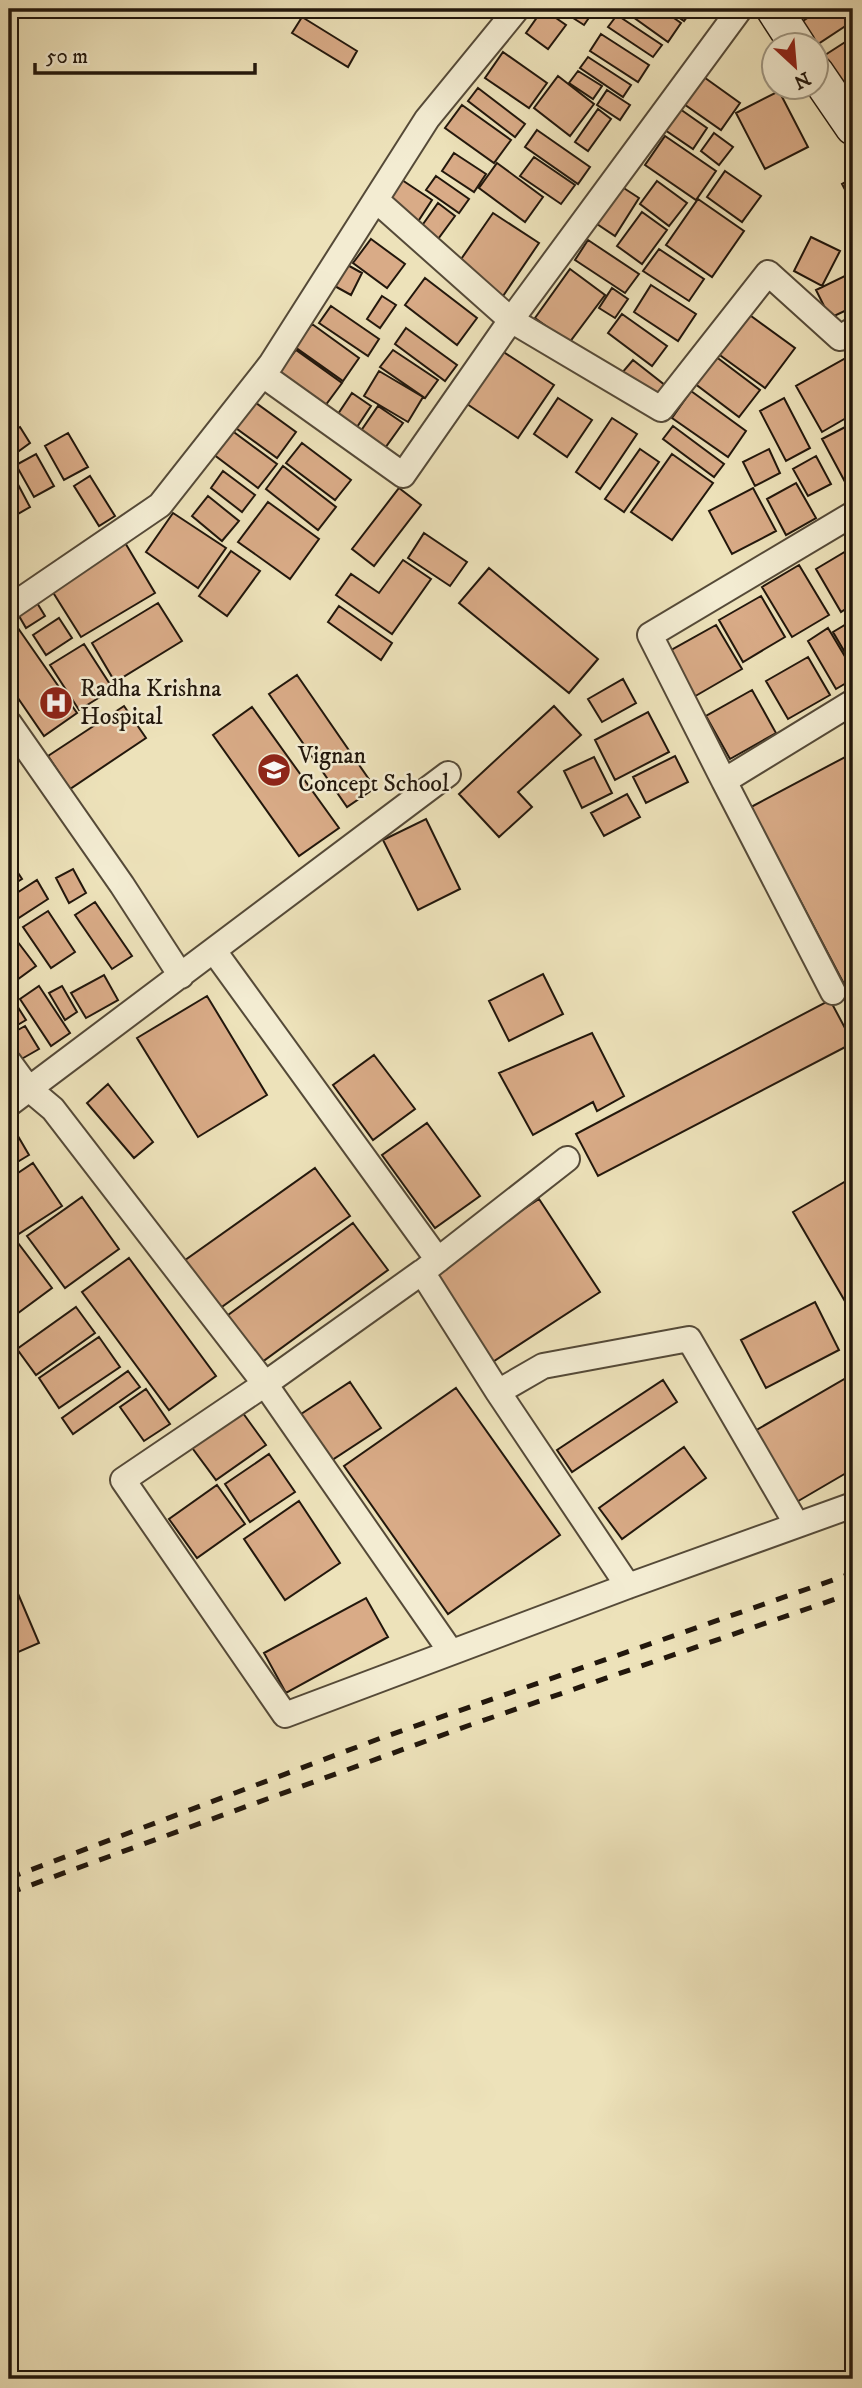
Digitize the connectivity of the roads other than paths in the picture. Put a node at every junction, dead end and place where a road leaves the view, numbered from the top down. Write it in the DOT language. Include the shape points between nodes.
graph roads {
  1 [pos="517,9"];
  2 [pos="740,9"];
  3 [pos="774,9"];
  4 [pos="789,32"];
  5 [pos="830,92"];
  6 [pos="853,127"];
  7 [pos="376,200"];
  8 [pos="511,320"];
  9 [pos="853,330"];
  10 [pos="263,374"];
  11 [pos="853,514"];
  12 [pos="9,608"];
  13 [pos="853,702"];
  14 [pos="9,723"];
  15 [pos="448,774"];
  16 [pos="724,781"];
  17 [pos="214,951"];
  18 [pos="181,976"];
  19 [pos="833,992"];
  20 [pos="9,1062"];
  21 [pos="28,1088"];
  22 [pos="9,1104"];
  23 [pos="567,1159"];
  24 [pos="430,1266"];
  25 [pos="265,1384"];
  26 [pos="498,1392"];
  27 [pos="853,1505"];
  28 [pos="797,1525"];
  29 [pos="628,1586"];
  30 [pos="451,1652"];
  1 -- 7 [label="street" via="427,119"];
  2 -- 8 [label="street"];
  3 -- 4 [label="street"];
  5 -- 6 [label="street"];
  7 -- 8 [label="street"];
  7 -- 10 [label="street"];
  8 -- 9 [label="street" via="662,409 768,273 840,338"];
  8 -- 10 [label="street" via="403,475"];
  10 -- 12 [label="street" via="160,505"];
  11 -- 16 [label="street" via="650,635"];
  13 -- 16 [label="street"];
  14 -- 18 [label="street"];
  15 -- 17 [label="street"];
  16 -- 19 [label="street"];
  17 -- 18 [label="street"];
  17 -- 24 [label="street"];
  18 -- 21 [label="street"];
  20 -- 21 [label="street"];
  21 -- 22 [label="street"];
  21 -- 25 [label="street" via="54,1109"];
  23 -- 24 [label="street"];
  24 -- 25 [label="street"];
  24 -- 26 [label="street"];
  25 -- 30 [label="street"];
  25 -- 30 [label="street" via="124,1480 285,1715"];
  26 -- 28 [label="street" via="543,1366 689,1339"];
  26 -- 29 [label="street"];
  27 -- 28 [label="street"];
  28 -- 29 [label="street"];
  29 -- 30 [label="street"];
}
